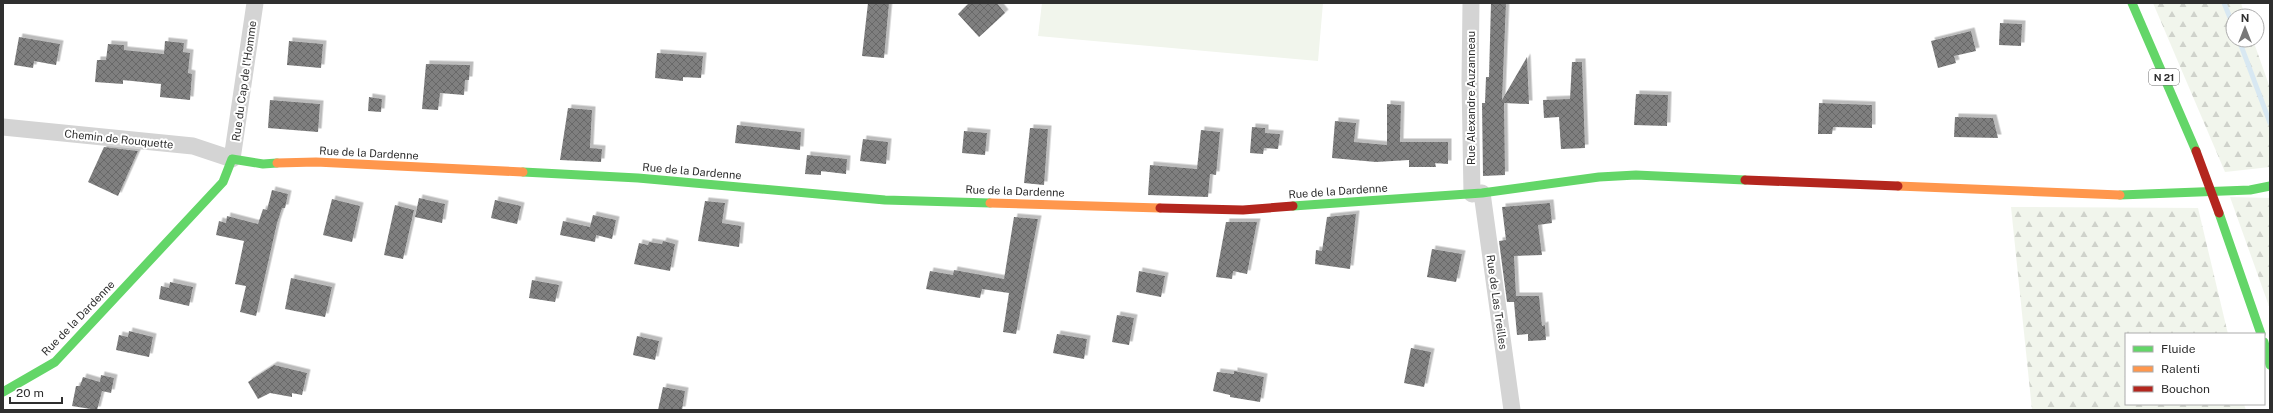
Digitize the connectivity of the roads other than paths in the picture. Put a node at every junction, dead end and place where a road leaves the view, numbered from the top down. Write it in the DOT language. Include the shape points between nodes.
graph roads {
  1 [pos="255,3"];
  2 [pos="1471,3"];
  3 [pos="2132,3"];
  4 [pos="3,127"];
  5 [pos="232,159"];
  6 [pos="2270,186"];
  7 [pos="1477,194"];
  8 [pos="2261,333"];
  9 [pos="2265,346"];
  10 [pos="2270,365"];
  11 [pos="3,392"];
  12 [pos="1512,410"];
  1 -- 5 [label="street, Rue du Cap de l'Homme"];
  2 -- 7 [label="street, Rue Alexandre Auzanneau" via="1470,81"];
  3 -- 8 [label="street, N 21, bridge" via="2196,151"];
  4 -- 5 [label="street, Chemin de Rouquette" via="193,146"];
  5 -- 7 [label="street, Rue de la Dardenne" via="263,164 316,162 638,178 904,200 1243,210"];
  5 -- 11 [label="street, Rue de la Dardenne" via="223,182 55,362"];
  6 -- 7 [label="street, Rue de la Dardenne" via="2250,190 2137,196 1636,175 1599,177"];
  7 -- 12 [label="street, Rue de Las Treilles"];
  9 -- 10 [label="street"];
}
